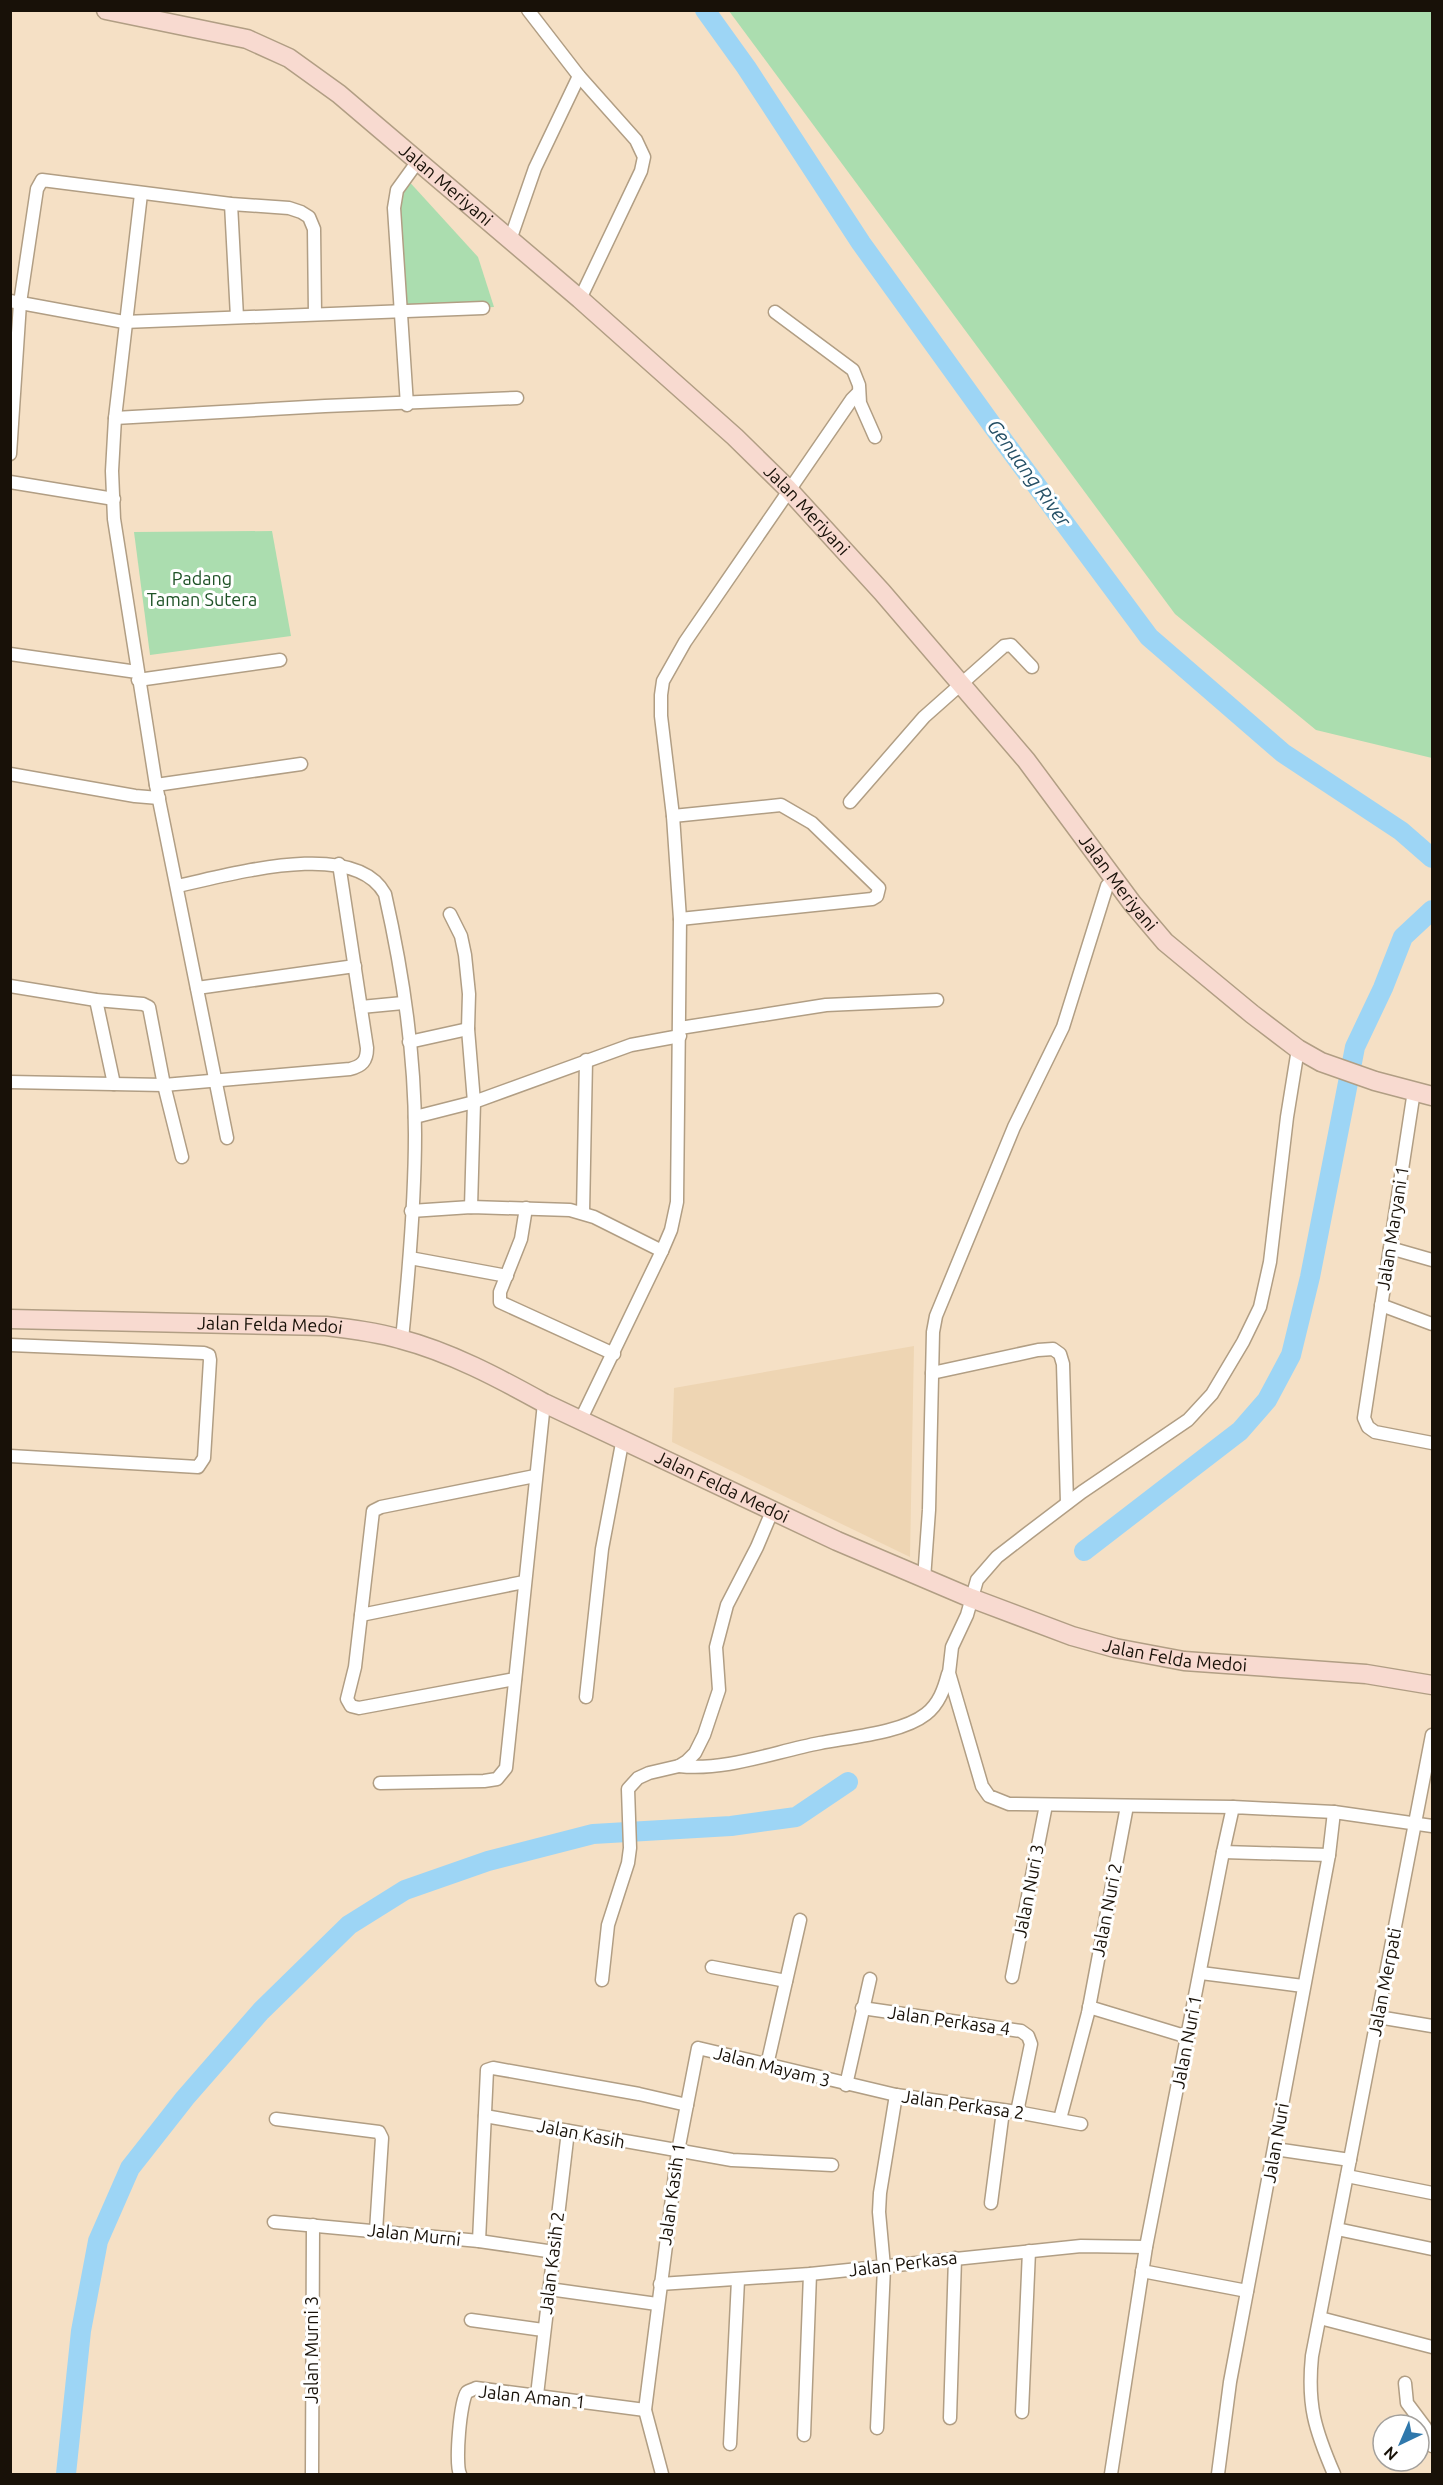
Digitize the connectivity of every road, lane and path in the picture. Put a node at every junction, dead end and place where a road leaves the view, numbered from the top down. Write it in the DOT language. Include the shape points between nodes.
graph roads {
  1 [pos="528,10"];
  2 [pos="118,12"];
  3 [pos="579,76"];
  4 [pos="418,161"];
  5 [pos="141,194"];
  6 [pos="231,204"];
  7 [pos="510,240"];
  8 [pos="580,299"];
  9 [pos="15,302"];
  10 [pos="483,308"];
  11 [pos="400,312"];
  12 [pos="775,312"];
  13 [pos="315,314"];
  14 [pos="237,317"];
  15 [pos="124,322"];
  16 [pos="12,392"];
  17 [pos="858,393"];
  18 [pos="517,398"];
  19 [pos="407,405"];
  20 [pos="115,418"];
  21 [pos="875,437"];
  22 [pos="10,454"];
  23 [pos="10,482"];
  24 [pos="788,489"];
  25 [pos="114,499"];
  26 [pos="10,654"];
  27 [pos="280,660"];
  28 [pos="1032,667"];
  29 [pos="138,676"];
  30 [pos="960,684"];
  31 [pos="301,764"];
  32 [pos="10,774"];
  33 [pos="157,791"];
  34 [pos="850,802"];
  35 [pos="673,816"];
  36 [pos="339,864"];
  37 [pos="1114,878"];
  38 [pos="177,886"];
  39 [pos="450,914"];
  40 [pos="680,919"];
  41 [pos="355,966"];
  42 [pos="10,986"];
  43 [pos="197,988"];
  44 [pos="96,999"];
  45 [pos="937,1000"];
  46 [pos="403,1003"];
  47 [pos="361,1007"];
  48 [pos="468,1029"];
  49 [pos="680,1032"];
  50 [pos="409,1042"];
  51 [pos="1298,1049"];
  52 [pos="586,1060"];
  53 [pos="10,1082"];
  54 [pos="216,1082"];
  55 [pos="114,1084"];
  56 [pos="164,1085"];
  57 [pos="1414,1091"];
  58 [pos="1432,1096"];
  59 [pos="474,1102"];
  60 [pos="415,1117"];
  61 [pos="227,1138"];
  62 [pos="182,1157"];
  63 [pos="471,1207"];
  64 [pos="526,1208"];
  65 [pos="411,1211"];
  66 [pos="583,1213"];
  67 [pos="1390,1248"];
  68 [pos="662,1251"];
  69 [pos="410,1258"];
  70 [pos="1432,1260"];
  71 [pos="507,1276"];
  72 [pos="1381,1305"];
  73 [pos="10,1319"];
  74 [pos="1432,1324"];
  75 [pos="402,1339"];
  76 [pos="10,1345"];
  77 [pos="614,1354"];
  78 [pos="932,1373"];
  79 [pos="544,1403"];
  80 [pos="581,1419"];
  81 [pos="623,1438"];
  82 [pos="1432,1443"];
  83 [pos="10,1456"];
  84 [pos="535,1476"];
  85 [pos="1067,1503"];
  86 [pos="773,1509"];
  87 [pos="924,1578"];
  88 [pos="524,1582"];
  89 [pos="971,1598"];
  90 [pos="361,1615"];
  91 [pos="949,1673"];
  92 [pos="514,1678"];
  93 [pos="1432,1685"];
  94 [pos="586,1697"];
  95 [pos="1432,1735"];
  96 [pos="679,1766"];
  97 [pos="380,1783"];
  98 [pos="1046,1805"];
  99 [pos="1127,1806"];
  100 [pos="1233,1807"];
  101 [pos="1335,1812"];
  102 [pos="1416,1822"];
  103 [pos="1432,1826"];
  104 [pos="1223,1852"];
  105 [pos="1329,1855"];
  106 [pos="800,1920"];
  107 [pos="712,1967"];
  108 [pos="1201,1973"];
  109 [pos="1012,1977"];
  110 [pos="870,1979"];
  111 [pos="602,1980"];
  112 [pos="786,1981"];
  113 [pos="1303,1986"];
  114 [pos="862,2008"];
  115 [pos="1089,2010"];
  116 [pos="1378,2017"];
  117 [pos="1432,2026"];
  118 [pos="1188,2037"];
  119 [pos="698,2048"];
  120 [pos="767,2065"];
  121 [pos="846,2085"];
  122 [pos="896,2095"];
  123 [pos="687,2106"];
  124 [pos="1004,2111"];
  125 [pos="1017,2112"];
  126 [pos="485,2116"];
  127 [pos="276,2119"];
  128 [pos="1059,2119"];
  129 [pos="1081,2124"];
  130 [pos="568,2131"];
  131 [pos="1275,2149"];
  132 [pos="678,2151"];
  133 [pos="1350,2160"];
  134 [pos="832,2165"];
  135 [pos="1347,2176"];
  136 [pos="1432,2193"];
  137 [pos="991,2203"];
  138 [pos="274,2222"];
  139 [pos="313,2225"];
  140 [pos="1337,2229"];
  141 [pos="376,2231"];
  142 [pos="479,2241"];
  143 [pos="1146,2247"];
  144 [pos="1432,2249"];
  145 [pos="1029,2251"];
  146 [pos="554,2252"];
  147 [pos="955,2258"];
  148 [pos="884,2267"];
  149 [pos="1142,2271"];
  150 [pos="810,2274"];
  151 [pos="738,2280"];
  152 [pos="660,2284"];
  153 [pos="549,2289"];
  154 [pos="1247,2291"];
  155 [pos="657,2304"];
  156 [pos="1320,2318"];
  157 [pos="471,2320"];
  158 [pos="543,2330"];
  159 [pos="1432,2347"];
  160 [pos="1405,2383"];
  161 [pos="537,2395"];
  162 [pos="645,2410"];
  163 [pos="1022,2412"];
  164 [pos="950,2418"];
  165 [pos="877,2428"];
  166 [pos="804,2435"];
  167 [pos="730,2444"];
  168 [pos="1432,2446"];
  169 [pos="1215,2474"];
  170 [pos="312,2475"];
  171 [pos="460,2475"];
  172 [pos="662,2475"];
  173 [pos="1111,2475"];
  174 [pos="1334,2475"];
  1 -- 3 [label="street"];
  2 -- 4 [label="street, Jalan Meriyani" via="247,39 288,58 322,81"];
  3 -- 7 [label="street" via="535,168"];
  3 -- 8 [label="street" via="636,140 644,162"];
  4 -- 7 [label="street, Jalan Meriyani"];
  4 -- 11 [label="street" via="394,199"];
  5 -- 6 [label="street"];
  5 -- 9 [label="street" via="48,180 39,182"];
  5 -- 15 [label="street"];
  6 -- 13 [label="street" via="290,208 309,218 314,236"];
  6 -- 14 [label="street"];
  7 -- 8 [label="street, Jalan Meriyani"];
  8 -- 24 [label="street, Jalan Meriyani"];
  9 -- 15 [label="street"];
  9 -- 16 [label="street"];
  10 -- 11 [label="street"];
  11 -- 13 [label="street"];
  11 -- 19 [label="street"];
  12 -- 17 [label="street" via="853,370 858,378"];
  13 -- 14 [label="street"];
  14 -- 15 [label="street"];
  15 -- 20 [label="street"];
  16 -- 22 [label="street"];
  17 -- 21 [label="street"];
  17 -- 24 [label="street"];
  18 -- 19 [label="street"];
  19 -- 20 [label="street"];
  20 -- 25 [label="street"];
  23 -- 25 [label="street"];
  24 -- 30 [label="street, Jalan Meriyani"];
  24 -- 35 [label="street" via="663,681 661,716"];
  25 -- 29 [label="street"];
  26 -- 29 [label="street"];
  27 -- 29 [label="street"];
  28 -- 30 [label="street" via="1016,648 1007,645"];
  29 -- 33 [label="street"];
  30 -- 34 [label="street" via="924,717"];
  30 -- 37 [label="street, Jalan Meriyani" via="1046,786"];
  31 -- 33 [label="street"];
  32 -- 33 [label="street" via="124,795"];
  33 -- 38 [label="street"];
  35 -- 40 [label="street"];
  35 -- 40 [label="street" via="781,805 812,823 879,888 872,899"];
  36 -- 38 [label="street" via="288,865"];
  36 -- 41 [label="street"];
  36 -- 46 [label="street" via="368,876 385,894"];
  37 -- 51 [label="street, Jalan Meriyani" via="1165,942"];
  37 -- 78 [label="street" via="1107,886 1063,1027 1017,1119 939,1308 933,1332"];
  38 -- 43 [label="street"];
  39 -- 48 [label="street" via="461,936 467,965"];
  40 -- 49 [label="street"];
  41 -- 43 [label="street"];
  41 -- 47 [label="street"];
  42 -- 44 [label="street"];
  43 -- 54 [label="street"];
  44 -- 55 [label="street"];
  44 -- 56 [label="street" via="149,1007"];
  45 -- 49 [label="street" via="826,1005"];
  46 -- 47 [label="street"];
  46 -- 50 [label="street"];
  47 -- 54 [label="street" via="367,1053 358,1067"];
  48 -- 50 [label="street"];
  48 -- 59 [label="street"];
  49 -- 52 [label="street"];
  49 -- 68 [label="street" via="677,1202"];
  50 -- 60 [label="street"];
  51 -- 57 [label="street, Jalan Meriyani" via="1321,1062"];
  51 -- 85 [label="street" via="1270,1262 1260,1307 1243,1342 1212,1394 1188,1419"];
  52 -- 59 [label="street"];
  52 -- 66 [label="street"];
  53 -- 55 [label="street"];
  54 -- 56 [label="street"];
  54 -- 61 [label="street"];
  55 -- 56 [label="street"];
  56 -- 62 [label="street"];
  57 -- 58 [label="street, Jalan Meriyani"];
  57 -- 67 [label="street, Jalan Maryani 1"];
  59 -- 60 [label="street"];
  59 -- 63 [label="street"];
  60 -- 65 [label="street"];
  63 -- 64 [label="street"];
  63 -- 65 [label="street"];
  64 -- 66 [label="street"];
  64 -- 71 [label="street" via="521,1239"];
  65 -- 69 [label="street"];
  66 -- 68 [label="street"];
  67 -- 70 [label="street"];
  67 -- 72 [label="street, Jalan Maryani 1"];
  68 -- 77 [label="street"];
  69 -- 71 [label="street"];
  69 -- 75 [label="street"];
  71 -- 77 [label="street" via="499,1298 504,1306"];
  72 -- 74 [label="street"];
  72 -- 82 [label="street, Jalan Maryani 1" via="1364,1418 1375,1432"];
  73 -- 75 [label="street, Jalan Felda Medoi" via="326,1326"];
  75 -- 79 [label="street, Jalan Felda Medoi" via="505,1381"];
  76 -- 83 [label="street" via="204,1353 210,1360 204,1458 198,1467"];
  77 -- 80 [label="street"];
  78 -- 85 [label="street" via="1038,1350 1053,1349 1060,1354"];
  78 -- 87 [label="street"];
  79 -- 80 [label="street, Jalan Felda Medoi"];
  79 -- 84 [label="street"];
  80 -- 81 [label="street, Jalan Felda Medoi"];
  81 -- 86 [label="street, Jalan Felda Medoi"];
  81 -- 94 [label="street" via="602,1549"];
  84 -- 88 [label="street"];
  84 -- 90 [label="street" via="375,1509 371,1516"];
  85 -- 89 [label="street" via="986,1568"];
  86 -- 87 [label="street, Jalan Felda Medoi"];
  86 -- 96 [label="street" via="718,1631 719,1690 704,1735 695,1753"];
  87 -- 89 [label="street, Jalan Felda Medoi"];
  88 -- 90 [label="street"];
  88 -- 92 [label="street"];
  89 -- 91 [label="street" via="952,1647"];
  89 -- 93 [label="street, Jalan Felda Medoi" via="1072,1636 1154,1656 1354,1673"];
  90 -- 92 [label="street" via="347,1699 355,1709"];
  91 -- 96 [label="street" via="938,1700 916,1720 862,1737 730,1764"];
  91 -- 98 [label="street" via="982,1786 989,1796 1000,1803"];
  92 -- 97 [label="street" via="507,1761 501,1776 484,1781"];
  95 -- 102 [label="street, Jalan Merpati"];
  96 -- 111 [label="street" via="649,1773 628,1789 628,1863 608,1926"];
  98 -- 99 [label="street"];
  98 -- 109 [label="street, Jalan Nuri 3"];
  99 -- 100 [label="street"];
  99 -- 115 [label="street, Jalan Nuri 2"];
  100 -- 101 [label="street"];
  100 -- 104 [label="street, Jalan Nuri 1"];
  101 -- 102 [label="street"];
  101 -- 105 [label="street, Jalan Nuri"];
  102 -- 103 [label="street"];
  102 -- 116 [label="street, Jalan Merpati"];
  104 -- 105 [label="street"];
  104 -- 108 [label="street, Jalan Nuri 1"];
  105 -- 113 [label="street, Jalan Nuri"];
  106 -- 112 [label="street"];
  107 -- 112 [label="street"];
  108 -- 113 [label="street"];
  108 -- 118 [label="street, Jalan Nuri 1"];
  110 -- 114 [label="street"];
  112 -- 120 [label="street"];
  113 -- 131 [label="street, Jalan Nuri"];
  114 -- 121 [label="street"];
  114 -- 125 [label="street, Jalan Perkasa 4" via="1021,2031 1031,2044"];
  115 -- 118 [label="street"];
  115 -- 128 [label="street, Jalan Nuri 2"];
  116 -- 117 [label="street"];
  116 -- 133 [label="street, Jalan Merpati"];
  118 -- 143 [label="street, Jalan Nuri 1"];
  119 -- 120 [label="street, Jalan Mayam 3"];
  119 -- 123 [label="street, Jalan Kasih 1"];
  120 -- 121 [label="street, Jalan Mayam 3"];
  121 -- 122 [label="street, Jalan Perkasa 2"];
  122 -- 124 [label="street, Jalan Perkasa 2"];
  122 -- 148 [label="street" via="880,2193"];
  123 -- 126 [label="street" via="493,2068 487,2070"];
  123 -- 132 [label="street, Jalan Kasih 1"];
  124 -- 125 [label="street, Jalan Perkasa 2"];
  124 -- 137 [label="street"];
  125 -- 128 [label="street, Jalan Perkasa 2"];
  126 -- 130 [label="street, Jalan Kasih"];
  126 -- 142 [label="street"];
  127 -- 141 [label="street" via="378,2132 382,2138"];
  128 -- 129 [label="street, Jalan Perkasa 2"];
  130 -- 132 [label="street, Jalan Kasih"];
  130 -- 146 [label="street, Jalan Kasih 2"];
  131 -- 133 [label="street"];
  131 -- 154 [label="street, Jalan Nuri"];
  132 -- 134 [label="street, Jalan Kasih" via="732,2160"];
  132 -- 152 [label="street, Jalan Kasih 1"];
  133 -- 135 [label="street, Jalan Merpati"];
  135 -- 136 [label="street"];
  135 -- 140 [label="street, Jalan Merpati"];
  138 -- 139 [label="street, Jalan Murni"];
  139 -- 141 [label="street, Jalan Murni"];
  139 -- 170 [label="street, Jalan Murni 3"];
  140 -- 144 [label="street"];
  140 -- 156 [label="street, Jalan Merpati"];
  141 -- 142 [label="street, Jalan Murni"];
  142 -- 146 [label="street, Jalan Murni"];
  143 -- 145 [label="street, Jalan Perkasa" via="1081,2246"];
  143 -- 149 [label="street, Jalan Nuri 1"];
  145 -- 147 [label="street, Jalan Perkasa"];
  145 -- 163 [label="street"];
  146 -- 153 [label="street, Jalan Kasih 2"];
  147 -- 148 [label="street, Jalan Perkasa"];
  147 -- 164 [label="street"];
  148 -- 150 [label="street, Jalan Perkasa"];
  148 -- 165 [label="street"];
  149 -- 154 [label="street"];
  149 -- 173 [label="street, Jalan Nuri 1"];
  150 -- 151 [label="street, Jalan Perkasa"];
  150 -- 166 [label="street"];
  151 -- 152 [label="street, Jalan Perkasa"];
  151 -- 167 [label="street"];
  152 -- 155 [label="street, Jalan Kasih 1"];
  153 -- 155 [label="street"];
  153 -- 158 [label="street, Jalan Kasih 2"];
  154 -- 169 [label="street, Jalan Nuri"];
  155 -- 162 [label="street, Jalan Kasih 1"];
  156 -- 159 [label="street"];
  156 -- 174 [label="street, Jalan Merpati" via="1311,2364 1311,2406 1317,2434"];
  157 -- 158 [label="street"];
  158 -- 161 [label="street, Jalan Kasih 2"];
  160 -- 168 [label="street" via="1407,2403 1425,2427"];
  161 -- 162 [label="street, Jalan Aman 1"];
  161 -- 171 [label="street, Jalan Aman 1" via="476,2388 468,2392 459,2437"];
  162 -- 172 [label="street"];
}
